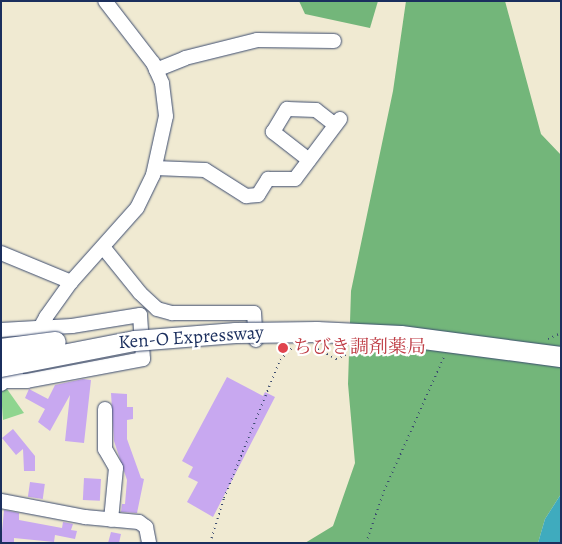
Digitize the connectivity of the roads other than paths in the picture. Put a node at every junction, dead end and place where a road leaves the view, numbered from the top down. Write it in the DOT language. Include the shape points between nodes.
graph roads {
  1 [pos="105,1"];
  2 [pos="334,41"];
  3 [pos="156,70"];
  4 [pos="309,160"];
  5 [pos="155,168"];
  6 [pos="104,248"];
  7 [pos="1,253"];
  8 [pos="71,282"];
  9 [pos="40,329"];
  10 [pos="1,330"];
  11 [pos="301,342"];
  12 [pos="1,349"];
  13 [pos="561,350"];
  14 [pos="561,357"];
  15 [pos="3,377"];
  16 [pos="104,409"];
  17 [pos="1,501"];
  18 [pos="111,520"];
  19 [pos="149,543"];
  1 -- 3 [label="street"];
  2 -- 3 [label="street" via="257,40 185,58"];
  3 -- 5 [label="street" via="165,94 166,116"];
  4 -- 4 [label="street" via="337,122 316,110 287,110 273,132"];
  4 -- 5 [label="street" via="295,180 268,179 258,195 246,196 205,170"];
  5 -- 6 [label="street" via="142,199"];
  6 -- 8 [label="street"];
  6 -- 11 [label="street" via="157,309 172,313 254,313 256,342"];
  7 -- 8 [label="street"];
  8 -- 9 [label="street"];
  9 -- 10 [label="street"];
  9 -- 15 [label="street"];
  9 -- 15 [label="street" via="140,315 143,359 27,381"];
  12 -- 13 [label="highway, Ken-O Expressway, bridge" via="183,329 283,324 401,329"];
  14 -- 15 [label="highway, Ken-O Expressway, bridge" via="401,336 236,332 84,348"];
  16 -- 18 [label="street" via="104,444 116,468"];
  17 -- 18 [label="street"];
  18 -- 19 [label="street" via="139,522 146,527"];
}
